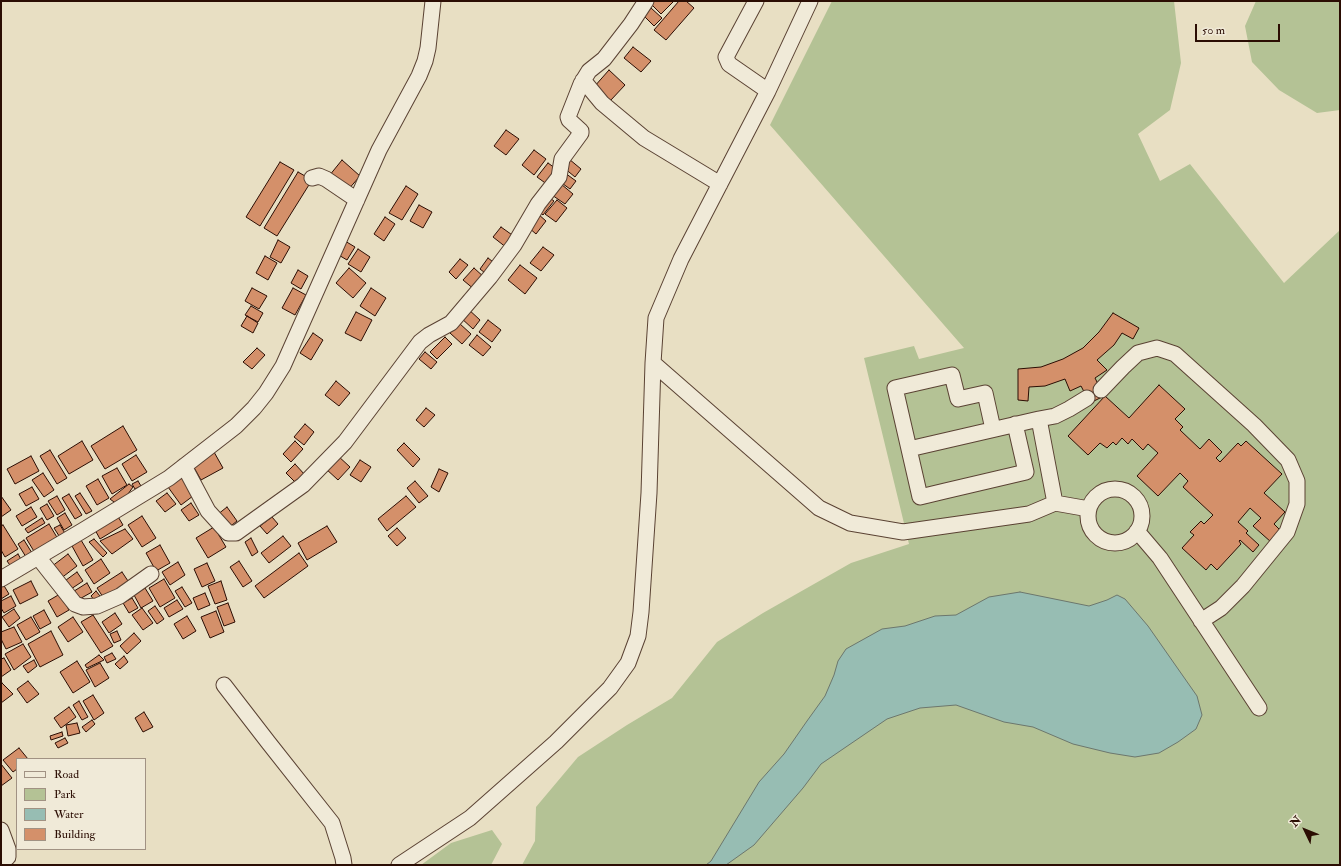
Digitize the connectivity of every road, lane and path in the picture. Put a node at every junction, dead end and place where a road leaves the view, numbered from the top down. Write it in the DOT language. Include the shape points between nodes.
graph roads {
  1 [pos="433,1"];
  2 [pos="646,1"];
  3 [pos="756,1"];
  4 [pos="810,1"];
  5 [pos="583,80"];
  6 [pos="768,91"];
  7 [pos="312,178"];
  8 [pos="720,184"];
  9 [pos="357,200"];
  10 [pos="653,363"];
  11 [pos="1101,390"];
  12 [pos="1088,398"];
  13 [pos="1040,419"];
  14 [pos="1015,424"];
  15 [pos="993,430"];
  16 [pos="909,449"];
  17 [pos="184,466"];
  18 [pos="1055,503"];
  19 [pos="1089,509"];
  20 [pos="1137,531"];
  21 [pos="38,557"];
  22 [pos="150,574"];
  23 [pos="1,579"];
  24 [pos="1201,621"];
  25 [pos="224,684"];
  26 [pos="1259,708"];
  27 [pos="1,830"];
  28 [pos="1,863"];
  29 [pos="344,865"];
  30 [pos="399,865"];
  1 -- 9 [label="street" via="425,61 379,150"];
  2 -- 5 [label="street" via="604,59 589,71"];
  3 -- 6 [label="street" via="726,57 729,64"];
  4 -- 6 [label="street"];
  5 -- 8 [label="street" via="602,103 644,138"];
  5 -- 17 [label="street" via="568,117 581,133 562,158 559,177 538,204 514,245 451,323 420,342 345,442 302,484 242,530 236,533 228,532 208,511"];
  6 -- 8 [label="street"];
  7 -- 9 [label="street" via="319,176 326,179"];
  8 -- 10 [label="street" via="681,259 656,318"];
  9 -- 17 [label="street" via="275,380 254,408 236,426"];
  10 -- 18 [label="street" via="819,508 850,523 902,532 1029,514"];
  10 -- 30 [label="street" via="649,493 641,612 638,636 628,663 610,688 556,742 470,818"];
  11 -- 24 [label="street" via="1138,353 1157,348 1175,354 1254,425 1288,460 1297,481 1298,504 1287,532 1221,608"];
  12 -- 13 [label="street" via="1055,416"];
  13 -- 14 [label="street"];
  13 -- 18 [label="street"];
  14 -- 15 [label="street"];
  14 -- 16 [label="street" via="1026,472 920,497"];
  15 -- 16 [label="street"];
  15 -- 16 [label="street" via="985,393 958,399 952,375 895,388"];
  17 -- 21 [label="street" via="151,489"];
  18 -- 19 [label="street"];
  19 -- 20 [label="street" via="1090,528 1106,542 1120,543 1132,537"];
  19 -- 20 [label="street" via="1095,498 1106,491 1127,492 1134,497 1141,510 1142,517"];
  20 -- 24 [label="street" via="1160,558"];
  21 -- 22 [label="street" via="75,604 83,607 97,606 120,596"];
  21 -- 23 [label="street"];
  24 -- 26 [label="street"];
  25 -- 29 [label="street" via="332,823"];
  27 -- 28 [label="street" via="8,849 8,857"];
}
